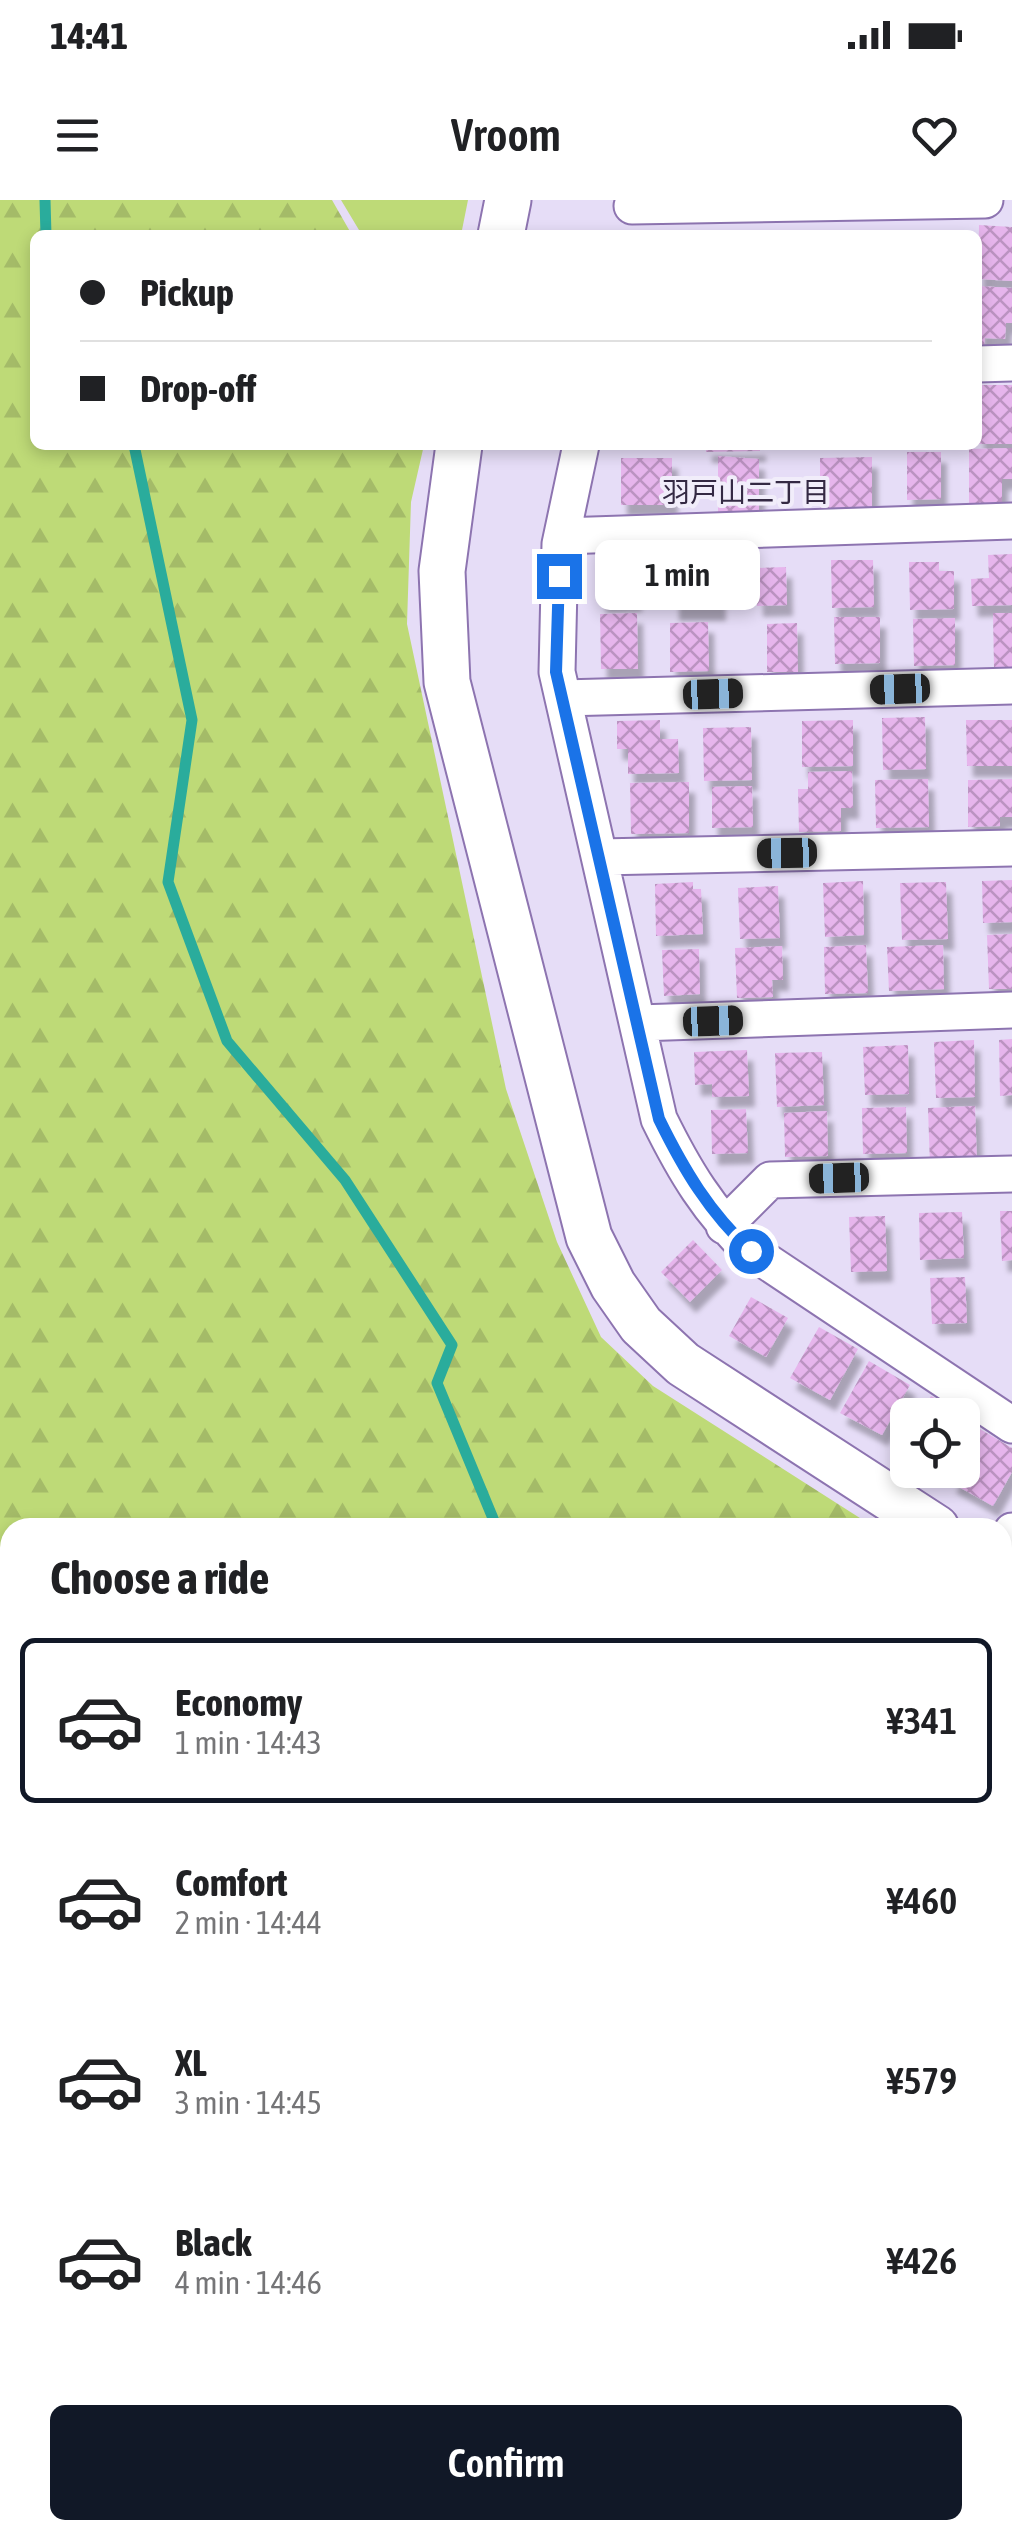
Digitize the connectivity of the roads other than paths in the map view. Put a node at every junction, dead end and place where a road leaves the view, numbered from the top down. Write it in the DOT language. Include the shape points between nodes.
graph roads {
  1 [pos="508,200"];
  2 [pos="985,200"];
  3 [pos="630,213"];
  4 [pos="502,230"];
  5 [pos="1012,363"];
  6 [pos="982,364"];
  7 [pos="458,450"];
  8 [pos="580,450"];
  9 [pos="1012,522"];
  10 [pos="562,536"];
  11 [pos="1012,686"];
  12 [pos="563,698"];
  13 [pos="1012,848"];
  14 [pos="600,857"];
  15 [pos="1012,1010"];
  16 [pos="639,1024"];
  17 [pos="1012,1174"];
  18 [pos="724,1226"];
  19 [pos="1012,1424"];
  20 [pos="921,1518"];
  1 -- 4 [label="street"];
  2 -- 3 [label="street"];
  5 -- 6 [label="street"];
  7 -- 20 [label="street" via="442,571 447,682 589,1238 641,1325 683,1364"];
  8 -- 10 [label="street"];
  9 -- 10 [label="street"];
  10 -- 12 [label="street" via="556,672"];
  11 -- 12 [label="street"];
  12 -- 14 [label="street"];
  13 -- 14 [label="street"];
  14 -- 16 [label="street"];
  15 -- 16 [label="street"];
  16 -- 18 [label="street" via="659,1119 688,1180"];
  17 -- 18 [label="street" via="770,1180"];
  18 -- 19 [label="street" via="751,1251"];
}
